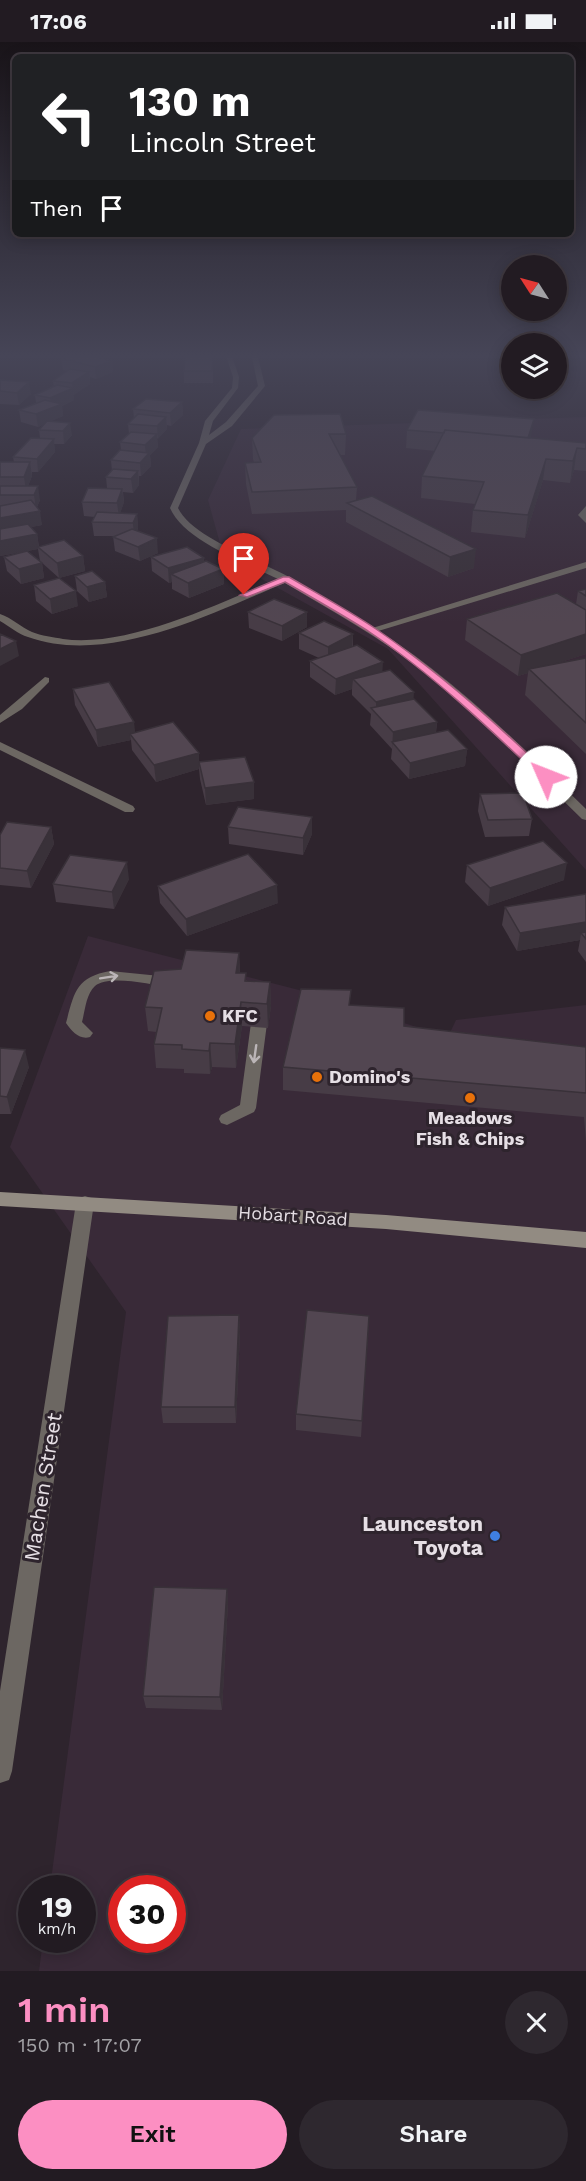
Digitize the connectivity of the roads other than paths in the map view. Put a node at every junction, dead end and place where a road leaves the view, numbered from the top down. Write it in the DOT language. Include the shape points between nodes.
graph roads {
  1 [pos="203,443"];
  2 [pos="586,509"];
  3 [pos="586,520"];
  4 [pos="586,565"];
  5 [pos="286,579"];
  6 [pos="0,617"];
  7 [pos="371,630"];
  8 [pos="45,680"];
  9 [pos="0,720"];
  10 [pos="0,745"];
  11 [pos="129,809"];
  12 [pos="586,816"];
  13 [pos="182,983"];
  14 [pos="261,993"];
  15 [pos="85,1033"];
  16 [pos="227,1119"];
  17 [pos="0,1199"];
  18 [pos="85,1203"];
  19 [pos="586,1240"];
  20 [pos="0,1771"];
  1 -- 5 [label="street" via="174,508 178,517 199,535"];
  2 -- 3 [label="street" via="582,515"];
  4 -- 7 [label="street"];
  5 -- 6 [label="street" via="160,628 104,641 53,640 25,632"];
  5 -- 7 [label="street"];
  7 -- 12 [label="street" via="485,718"];
  8 -- 9 [label="street"];
  10 -- 11 [label="street"];
  15 -- 13 [label="street, one-way" via="74,1023 84,988 94,980 114,975"];
  14 -- 16 [label="street, one-way" via="248,1108"];
  17 -- 18 [label="main road, Hobart Road"];
  18 -- 19 [label="main road, Hobart Road" via="386,1222"];
  18 -- 20 [label="street, Machen Street"];
}
